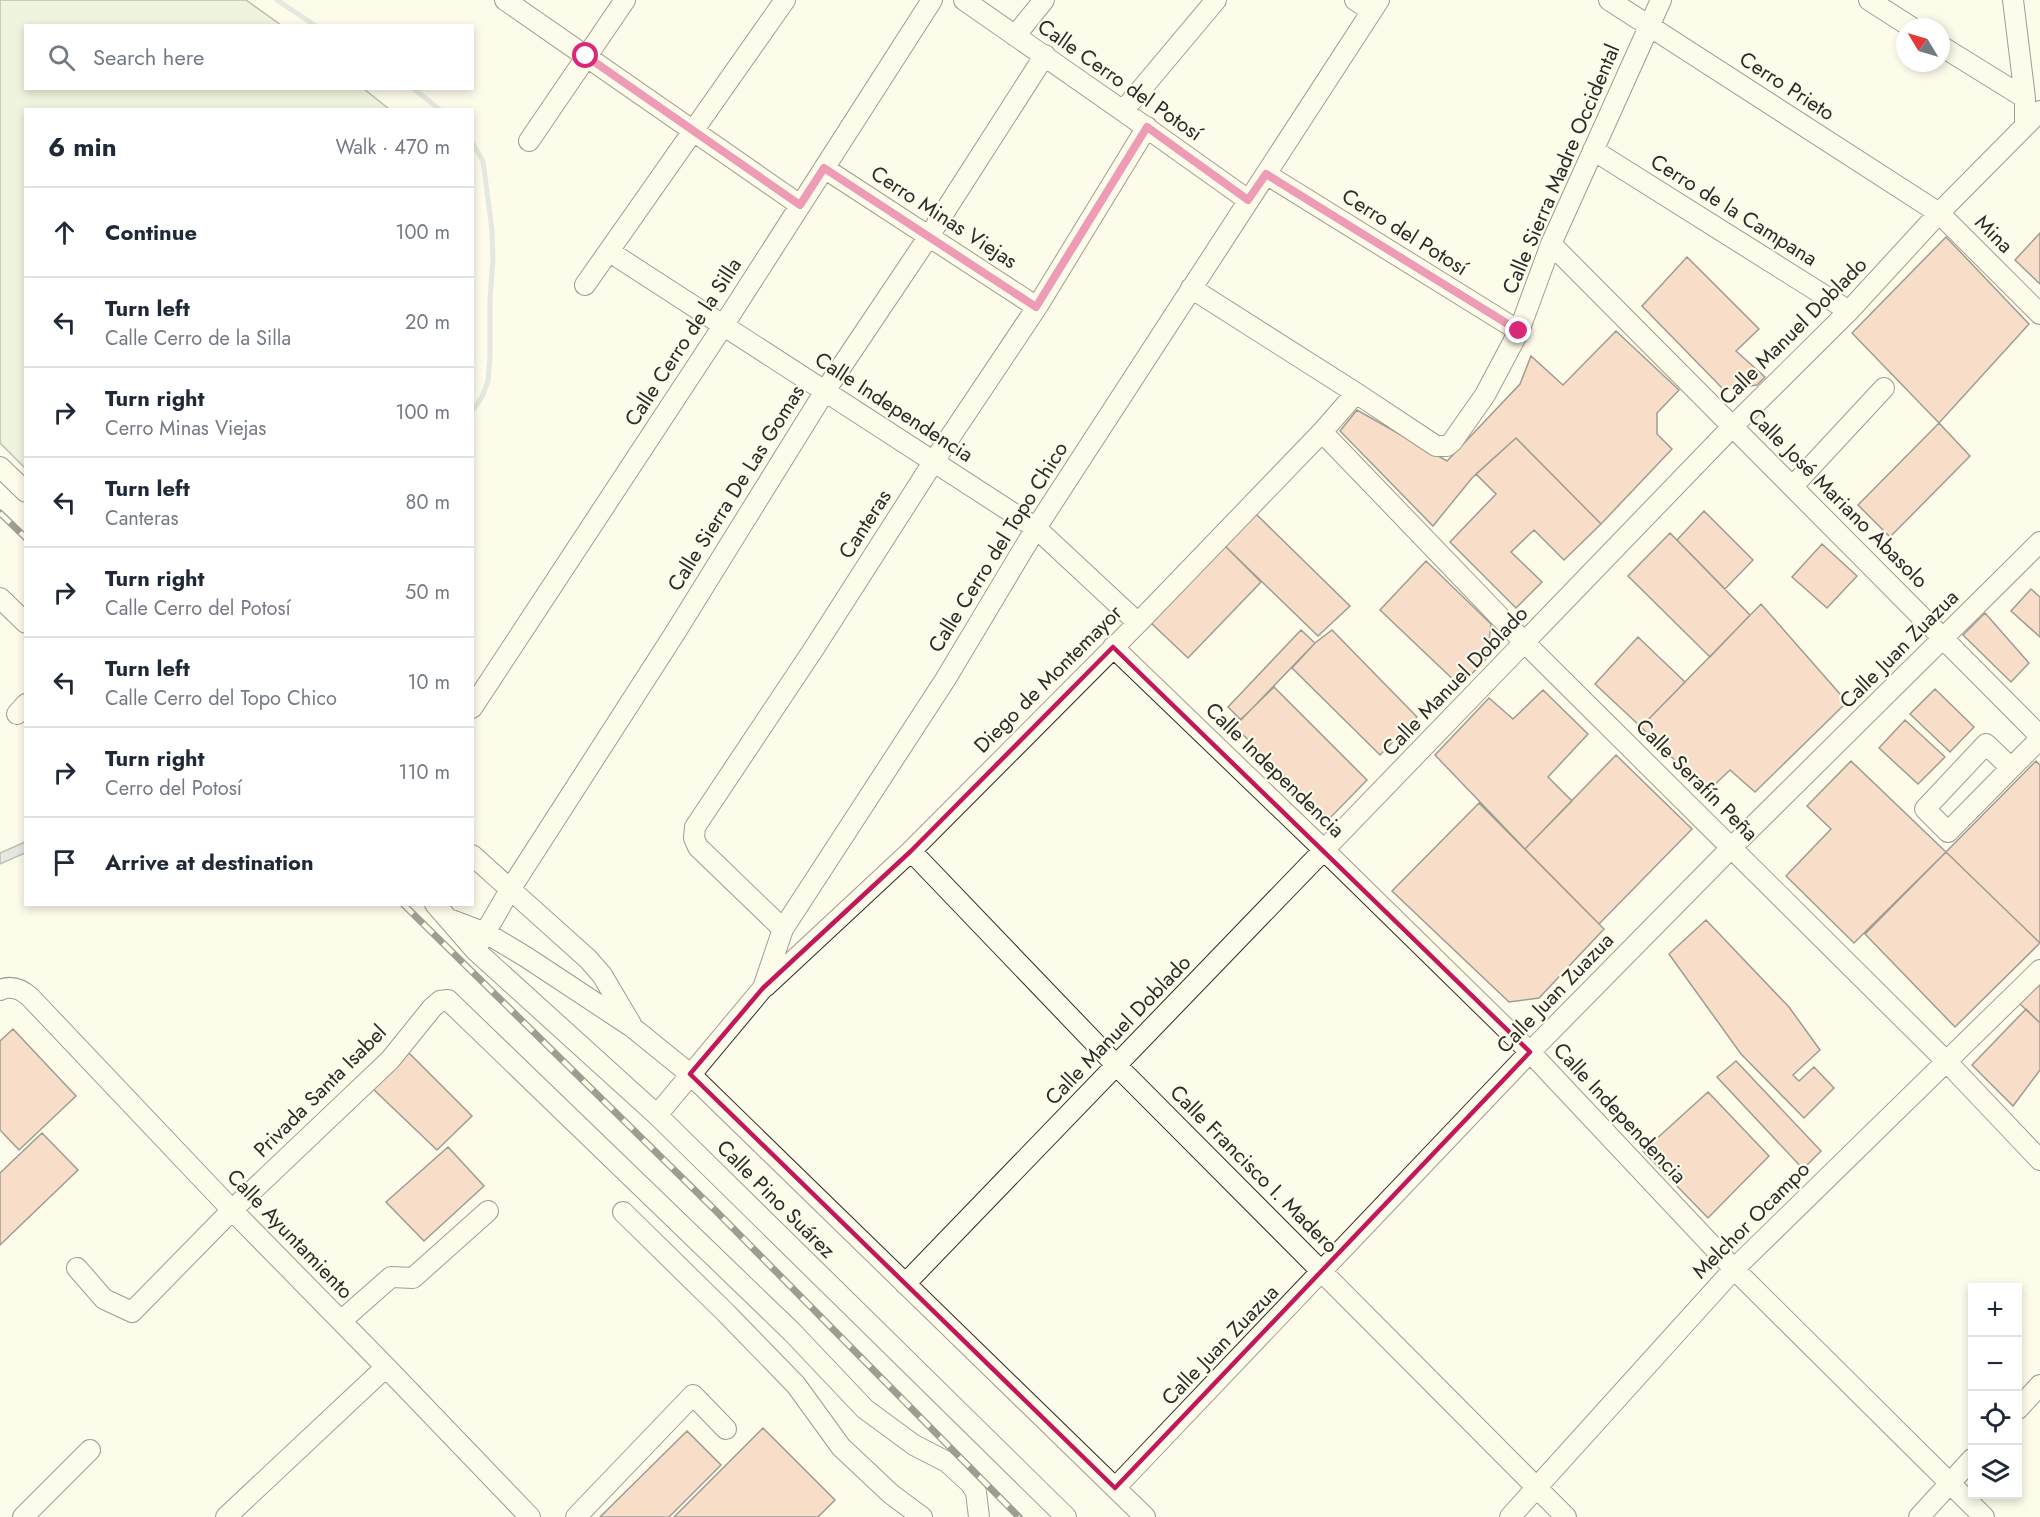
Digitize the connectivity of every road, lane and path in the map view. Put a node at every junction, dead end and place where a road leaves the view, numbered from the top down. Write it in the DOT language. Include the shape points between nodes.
graph roads {
  1 [pos="505,0"];
  2 [pos="625,0"];
  3 [pos="785,0"];
  4 [pos="932,0"];
  5 [pos="964,0"];
  6 [pos="1044,0"];
  7 [pos="1216,0"];
  8 [pos="1609,0"];
  9 [pos="1661,0"];
  10 [pos="1869,0"];
  11 [pos="2013,0"];
  12 [pos="1369,4"];
  13 [pos="1897,18"];
  14 [pos="1649,25"];
  15 [pos="1015,36"];
  16 [pos="1950,52"];
  17 [pos="1045,55"];
  18 [pos="586,56"];
  19 [pos="2025,98"];
  20 [pos="1124,111"];
  21 [pos="2040,111"];
  22 [pos="2025,126"];
  23 [pos="1147,127"];
  24 [pos="693,131"];
  25 [pos="529,141"];
  26 [pos="1593,150"];
  27 [pos="824,168"];
  28 [pos="1266,174"];
  29 [pos="1248,200"];
  30 [pos="800,205"];
  31 [pos="1939,213"];
  32 [pos="929,236"];
  33 [pos="1551,244"];
  34 [pos="610,252"];
  35 [pos="585,285"];
  36 [pos="1191,288"];
  37 [pos="1036,307"];
  38 [pos="1849,311"];
  39 [pos="2040,314"];
  40 [pos="723,326"];
  41 [pos="1519,331"];
  42 [pos="1884,388"];
  43 [pos="825,391"];
  44 [pos="1356,393"];
  45 [pos="1733,426"];
  46 [pos="1322,432"];
  47 [pos="934,461"];
  48 [pos="0,466"];
  49 [pos="1793,486"];
  50 [pos="24,490"];
  51 [pos="1036,528"];
  52 [pos="2040,542"];
  53 [pos="0,598"];
  54 [pos="24,621"];
  55 [pos="1138,622"];
  56 [pos="1944,639"];
  57 [pos="1524,643"];
  58 [pos="1113,647"];
  59 [pos="474,705"];
  60 [pos="2040,737"];
  61 [pos="2011,768"];
  62 [pos="1731,848"];
  63 [pos="911,851"];
  64 [pos="1325,851"];
  65 [pos="474,857"];
  66 [pos="511,888"];
  67 [pos="437,906"];
  68 [pos="783,929"];
  69 [pos="480,941"];
  70 [pos="2040,970"];
  71 [pos="763,988"];
  72 [pos="7,989"];
  73 [pos="633,1027"];
  74 [pos="1530,1052"];
  75 [pos="1947,1062"];
  76 [pos="1117,1066"];
  77 [pos="690,1074"];
  78 [pos="657,1115"];
  79 [pos="2040,1160"];
  80 [pos="232,1210"];
  81 [pos="489,1211"];
  82 [pos="622,1212"];
  83 [pos="77,1269"];
  84 [pos="1734,1269"];
  85 [pos="1323,1272"];
  86 [pos="905,1284"];
  87 [pos="342,1322"];
  88 [pos="386,1367"];
  89 [pos="2040,1385"];
  90 [pos="2022,1405"];
  91 [pos="726,1429"];
  92 [pos="90,1450"];
  93 [pos="1968,1463"];
  94 [pos="1950,1483"];
  95 [pos="1116,1488"];
  96 [pos="1536,1488"];
  97 [pos="23,1517"];
  98 [pos="226,1517"];
  99 [pos="530,1517"];
  100 [pos="576,1517"];
  101 [pos="922,1517"];
  102 [pos="980,1517"];
  103 [pos="1066,1517"];
  104 [pos="1145,1517"];
  105 [pos="1510,1517"];
  106 [pos="1566,1517"];
  107 [pos="1919,1517"];
  108 [pos="1984,1517"];
  1 -- 18 [label="street"];
  2 -- 18 [label="street"];
  3 -- 24 [label="street"];
  4 -- 27 [label="street, Calle Cerro de la Silla"];
  5 -- 15 [label="street, Calle Cerro del Potosí"];
  6 -- 15 [label="street"];
  7 -- 20 [label="street"];
  8 -- 14 [label="street, Cerro Prieto"];
  9 -- 14 [label="street, Calle Sierra Madre Occidental"];
  10 -- 13 [label="street"];
  11 -- 19 [label="street"];
  12 -- 28 [label="street, Calle Cerro del Topo Chico"];
  14 -- 26 [label="street, Calle Sierra Madre Occidental"];
  14 -- 31 [label="street, Cerro Prieto"];
  15 -- 17 [label="street, Calle Cerro del Potosí"];
  16 -- 19 [label="street"];
  17 -- 20 [label="street, Calle Cerro del Potosí"];
  17 -- 32 [label="street, Calle Sierra De Las Gomas"];
  18 -- 24 [label="street"];
  18 -- 25 [label="street"];
  19 -- 22 [label="street"];
  20 -- 23 [label="street, Calle Cerro del Potosí"];
  21 -- 22 [label="street, Calle Manuel Doblado"];
  22 -- 31 [label="street, Calle Manuel Doblado"];
  23 -- 29 [label="street, Calle Cerro del Potosí"];
  23 -- 37 [label="street, Canteras"];
  24 -- 30 [label="street"];
  24 -- 34 [label="street"];
  26 -- 33 [label="street, Calle Sierra Madre Occidental"];
  26 -- 38 [label="street, Cerro de la Campana"];
  27 -- 30 [label="street, Calle Cerro de la Silla"];
  27 -- 32 [label="street, Cerro Minas Viejas"];
  28 -- 29 [label="street, Calle Cerro del Topo Chico"];
  28 -- 41 [label="street, Cerro del Potosí"];
  29 -- 36 [label="street, Calle Cerro del Topo Chico"];
  30 -- 40 [label="street, Calle Cerro de la Silla"];
  31 -- 38 [label="street, Calle Manuel Doblado"];
  31 -- 39 [label="street, Mina"];
  32 -- 37 [label="street, Cerro Minas Viejas"];
  32 -- 43 [label="street, Calle Sierra De Las Gomas"];
  33 -- 41 [label="street, Calle Sierra Madre Occidental"];
  33 -- 45 [label="street, Calle José Mariano Abasolo"];
  34 -- 35 [label="street"];
  34 -- 40 [label="street, Calle Independencia"];
  36 -- 44 [label="street"];
  36 -- 51 [label="street, Calle Cerro del Topo Chico"];
  37 -- 47 [label="street, Canteras"];
  38 -- 45 [label="street, Calle Manuel Doblado"];
  40 -- 43 [label="street, Calle Independencia"];
  40 -- 59 [label="street, Calle Cerro de la Silla"];
  41 -- 44 [label="street, Calle Sierra Madre Occidental" via="1485,395 1447,446 1436,446"];
  42 -- 49 [label="street"];
  43 -- 47 [label="street, Calle Independencia"];
  43 -- 66 [label="street, Calle Sierra De Las Gomas"];
  44 -- 46 [label="street, Diego de Montemayor"];
  45 -- 49 [label="street, Calle José Mariano Abasolo"];
  45 -- 57 [label="street, Calle Manuel Doblado"];
  46 -- 55 [label="street, Diego de Montemayor"];
  46 -- 57 [label="street, Calle Serafín Peña"];
  47 -- 51 [label="street, Calle Independencia"];
  47 -- 68 [label="street, Canteras" via="695,826 698,847"];
  48 -- 50 [label="street"];
  49 -- 56 [label="street, Calle José Mariano Abasolo"];
  51 -- 55 [label="street, Calle Independencia"];
  51 -- 68 [label="street, Calle Cerro del Topo Chico" via="945,680"];
  52 -- 56 [label="street, Calle Juan Zuazua"];
  53 -- 54 [label="street"];
  55 -- 58 [label="street, Diego de Montemayor"];
  56 -- 60 [label="street, Calle José Mariano Abasolo"];
  56 -- 62 [label="street, Calle Juan Zuazua"];
  57 -- 62 [label="street, Calle Serafín Peña"];
  57 -- 64 [label="street, Calle Manuel Doblado"];
  58 -- 63 [label="street, Diego de Montemayor"];
  58 -- 64 [label="street, Calle Independencia"];
  60 -- 61 [label="street"];
  61 -- 61 [label="street" via="1948,832 1925,809 1986,744"];
  62 -- 74 [label="street, Calle Juan Zuazua"];
  62 -- 75 [label="street, Calle Serafín Peña"];
  63 -- 71 [label="street, Diego de Montemayor"];
  63 -- 76 [label="street, Calle Francisco I. Madero"];
  64 -- 74 [label="street, Calle Independencia"];
  64 -- 76 [label="street, Calle Manuel Doblado"];
  65 -- 66 [label="street, Calle Pino Suárez"];
  66 -- 69 [label="street, Calle Sierra De Las Gomas"];
  66 -- 73 [label="street, Calle Pino Suárez" via="595,967"];
  67 -- 69 [label="street, Calle Pino Suárez"];
  68 -- 71 [label="street, Calle Cerro del Topo Chico"];
  69 -- 73 [label="street, Calle Pino Suárez"];
  69 -- 78 [label="street, Calle Pino Suárez"];
  70 -- 75 [label="street, Melchor Ocampo"];
  71 -- 77 [label="street, Calle Cerro del Topo Chico"];
  72 -- 80 [label="street, Calle Ayuntamiento" via="22,990 30,997"];
  73 -- 77 [label="street, Calle Pino Suárez"];
  74 -- 84 [label="street, Calle Independencia"];
  74 -- 85 [label="street, Calle Juan Zuazua"];
  75 -- 79 [label="street, Calle Serafín Peña"];
  75 -- 84 [label="street, Melchor Ocampo"];
  76 -- 85 [label="street, Calle Francisco I. Madero"];
  76 -- 86 [label="street, Calle Manuel Doblado"];
  77 -- 78 [label="street, Calle Cerro del Topo Chico"];
  77 -- 86 [label="street, Calle Pino Suárez"];
  78 -- 103 [label="street, Calle Pino Suárez"];
  80 -- 83 [label="street, Privada Santa Isabel" via="132,1312 104,1299"];
  80 -- 87 [label="street, Calle Ayuntamiento"];
  80 -- 102 [label="street, Privada Santa Isabel" via="390,1060 438,1002 448,1000 792,1332 864,1409 960,1472 976,1492"];
  81 -- 87 [label="street" via="413,1278 391,1277"];
  82 -- 101 [label="street" via="796,1384 841,1447"];
  84 -- 94 [label="street, Calle Independencia"];
  84 -- 96 [label="street, Melchor Ocampo"];
  85 -- 95 [label="street, Calle Juan Zuazua"];
  85 -- 96 [label="street, Calle Francisco I. Madero"];
  86 -- 95 [label="street, Calle Pino Suárez"];
  87 -- 88 [label="street, Calle Ayuntamiento"];
  88 -- 98 [label="street"];
  88 -- 99 [label="street, Calle Ayuntamiento"];
  89 -- 90 [label="street"];
  91 -- 100 [label="street" via="693,1395"];
  92 -- 97 [label="street"];
  93 -- 94 [label="street"];
  94 -- 107 [label="street"];
  94 -- 108 [label="street, Calle Independencia"];
  95 -- 104 [label="street, Calle Pino Suárez"];
  96 -- 105 [label="street, Melchor Ocampo"];
  96 -- 106 [label="street, Calle Francisco I. Madero"];
}
